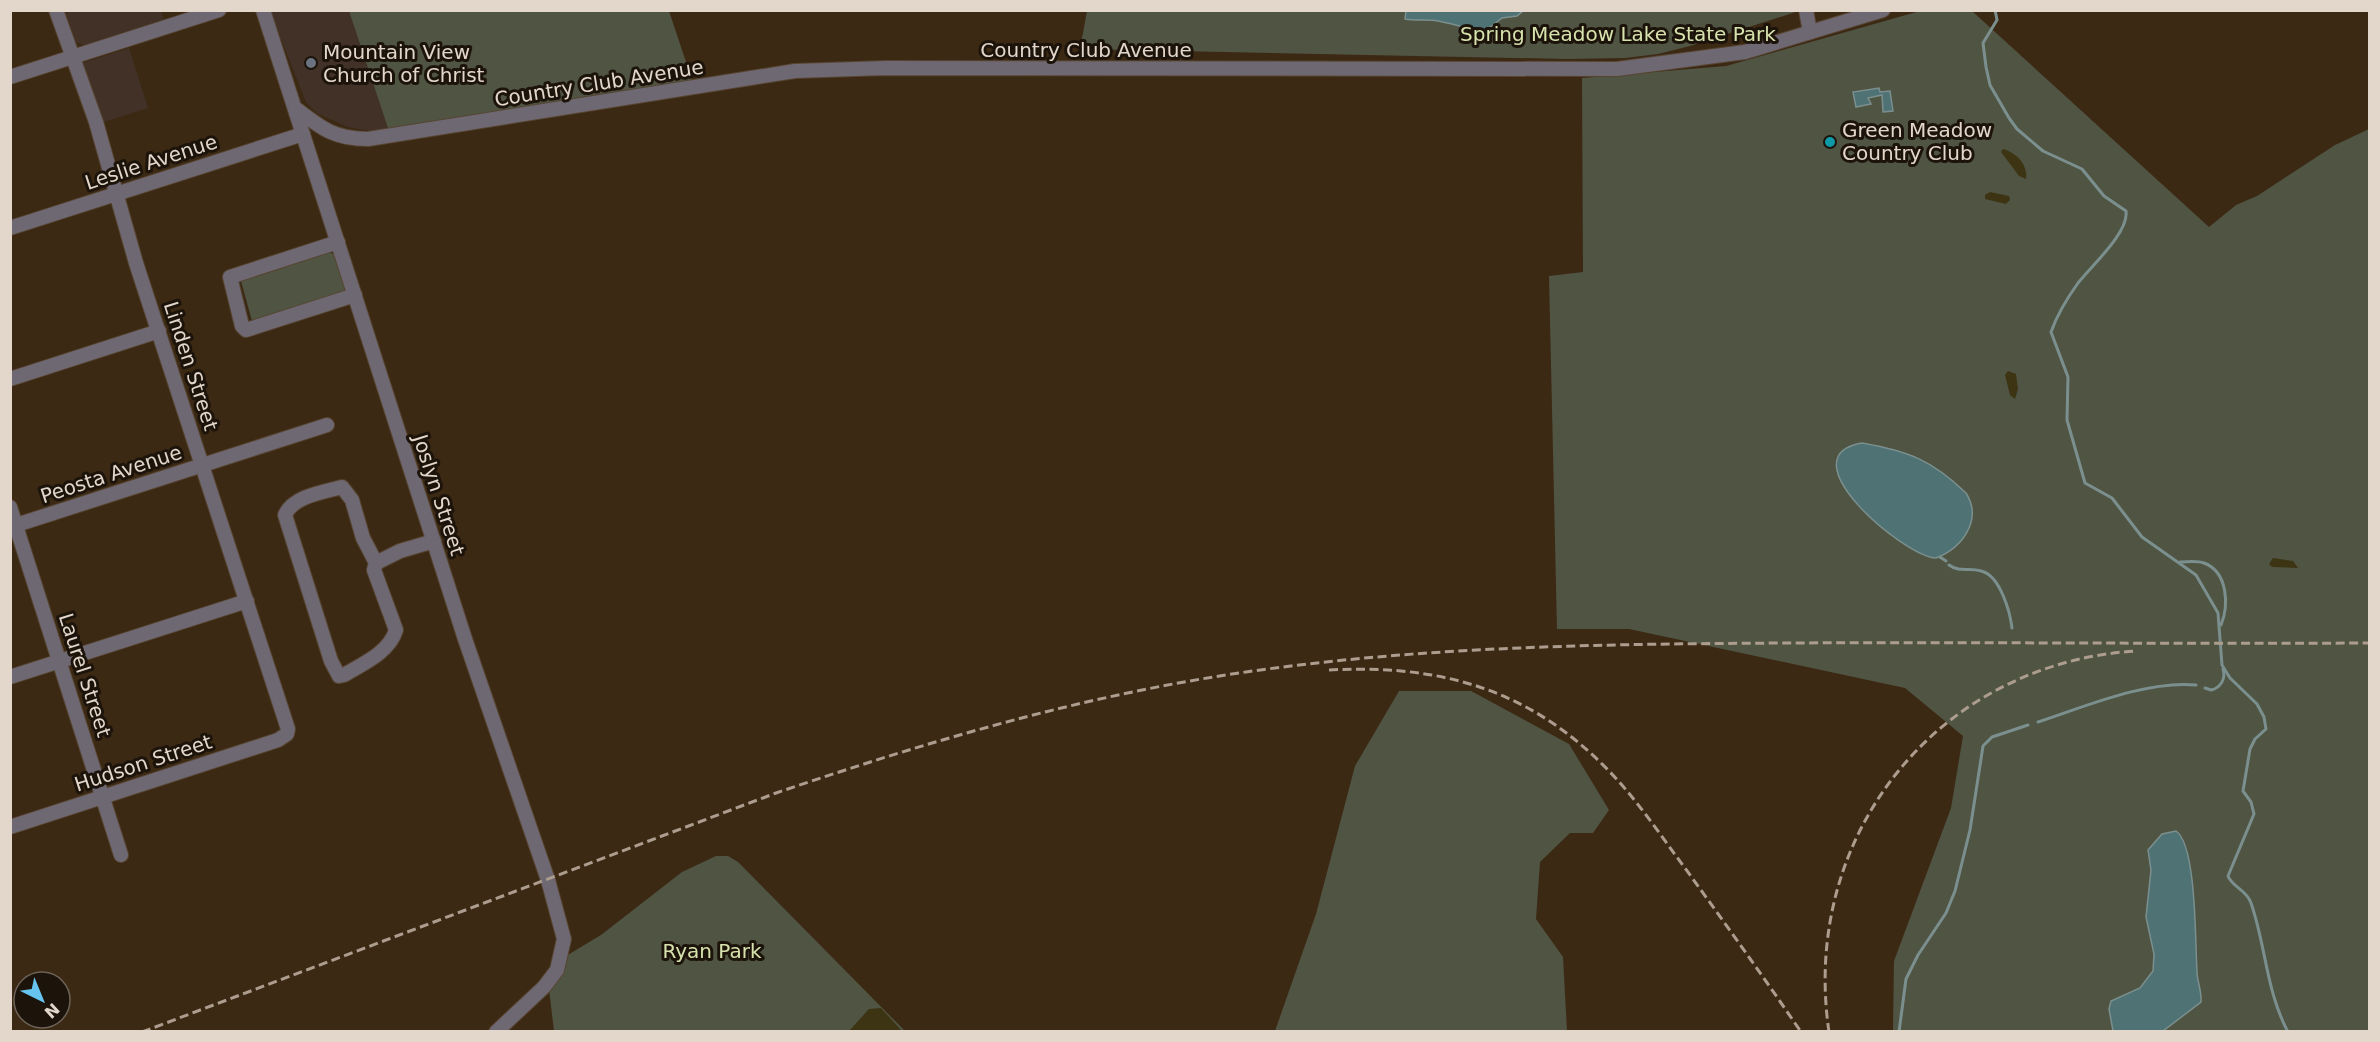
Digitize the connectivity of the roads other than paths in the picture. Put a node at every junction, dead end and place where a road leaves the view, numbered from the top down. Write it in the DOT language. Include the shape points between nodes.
graph roads {
  1 [pos="56,10"];
  2 [pos="219,10"];
  3 [pos="263,10"];
  4 [pos="1806,10"];
  5 [pos="1883,10"];
  6 [pos="1810,32"];
  7 [pos="73,57"];
  8 [pos="10,77"];
  9 [pos="295,108"];
  10 [pos="303,134"];
  11 [pos="117,194"];
  12 [pos="10,228"];
  13 [pos="338,242"];
  14 [pos="355,295"];
  15 [pos="159,331"];
  16 [pos="10,379"];
  17 [pos="327,425"];
  18 [pos="203,465"];
  19 [pos="10,507"];
  20 [pos="13,526"];
  21 [pos="434,541"];
  22 [pos="376,563"];
  23 [pos="247,601"];
  24 [pos="60,661"];
  25 [pos="10,677"];
  26 [pos="287,734"];
  27 [pos="103,796"];
  28 [pos="10,826"];
  29 [pos="121,855"];
  30 [pos="496,1032"];
  1 -- 7 [label="street, Linden Street"];
  2 -- 7 [label="street"];
  3 -- 9 [label="street, Joslyn Street"];
  4 -- 6 [label="street"];
  5 -- 6 [label="street, Country Club Avenue"];
  6 -- 9 [label="street, Country Club Avenue" via="1745,52 1617,69 795,71 368,139 327,133"];
  7 -- 8 [label="street"];
  7 -- 11 [label="street, Linden Street"];
  9 -- 10 [label="street, Joslyn Street"];
  10 -- 11 [label="street, Leslie Avenue"];
  10 -- 13 [label="street, Joslyn Street"];
  11 -- 12 [label="street, Leslie Avenue"];
  11 -- 15 [label="street, Linden Street"];
  13 -- 14 [label="street, Joslyn Street"];
  13 -- 14 [label="street" via="230,277 239,316 246,330"];
  14 -- 21 [label="street, Joslyn Street"];
  15 -- 16 [label="street"];
  15 -- 18 [label="street, Linden Street"];
  17 -- 18 [label="street, Peosta Avenue"];
  18 -- 20 [label="street, Peosta Avenue"];
  18 -- 23 [label="street, Linden Street"];
  19 -- 20 [label="street, Laurel Street"];
  20 -- 24 [label="street, Laurel Street"];
  21 -- 22 [label="street"];
  21 -- 30 [label="street, Joslyn Street" via="548,880 564,939 557,970"];
  22 -- 22 [label="street" via="374,570 396,630 383,650 339,675 331,662 285,514 288,507 342,487 348,491 363,538"];
  23 -- 24 [label="street"];
  23 -- 26 [label="street, Linden Street" via="287,723"];
  24 -- 25 [label="street"];
  24 -- 27 [label="street, Laurel Street"];
  26 -- 27 [label="street, Hudson Street"];
  27 -- 28 [label="street, Hudson Street"];
  27 -- 29 [label="street, Laurel Street"];
}
